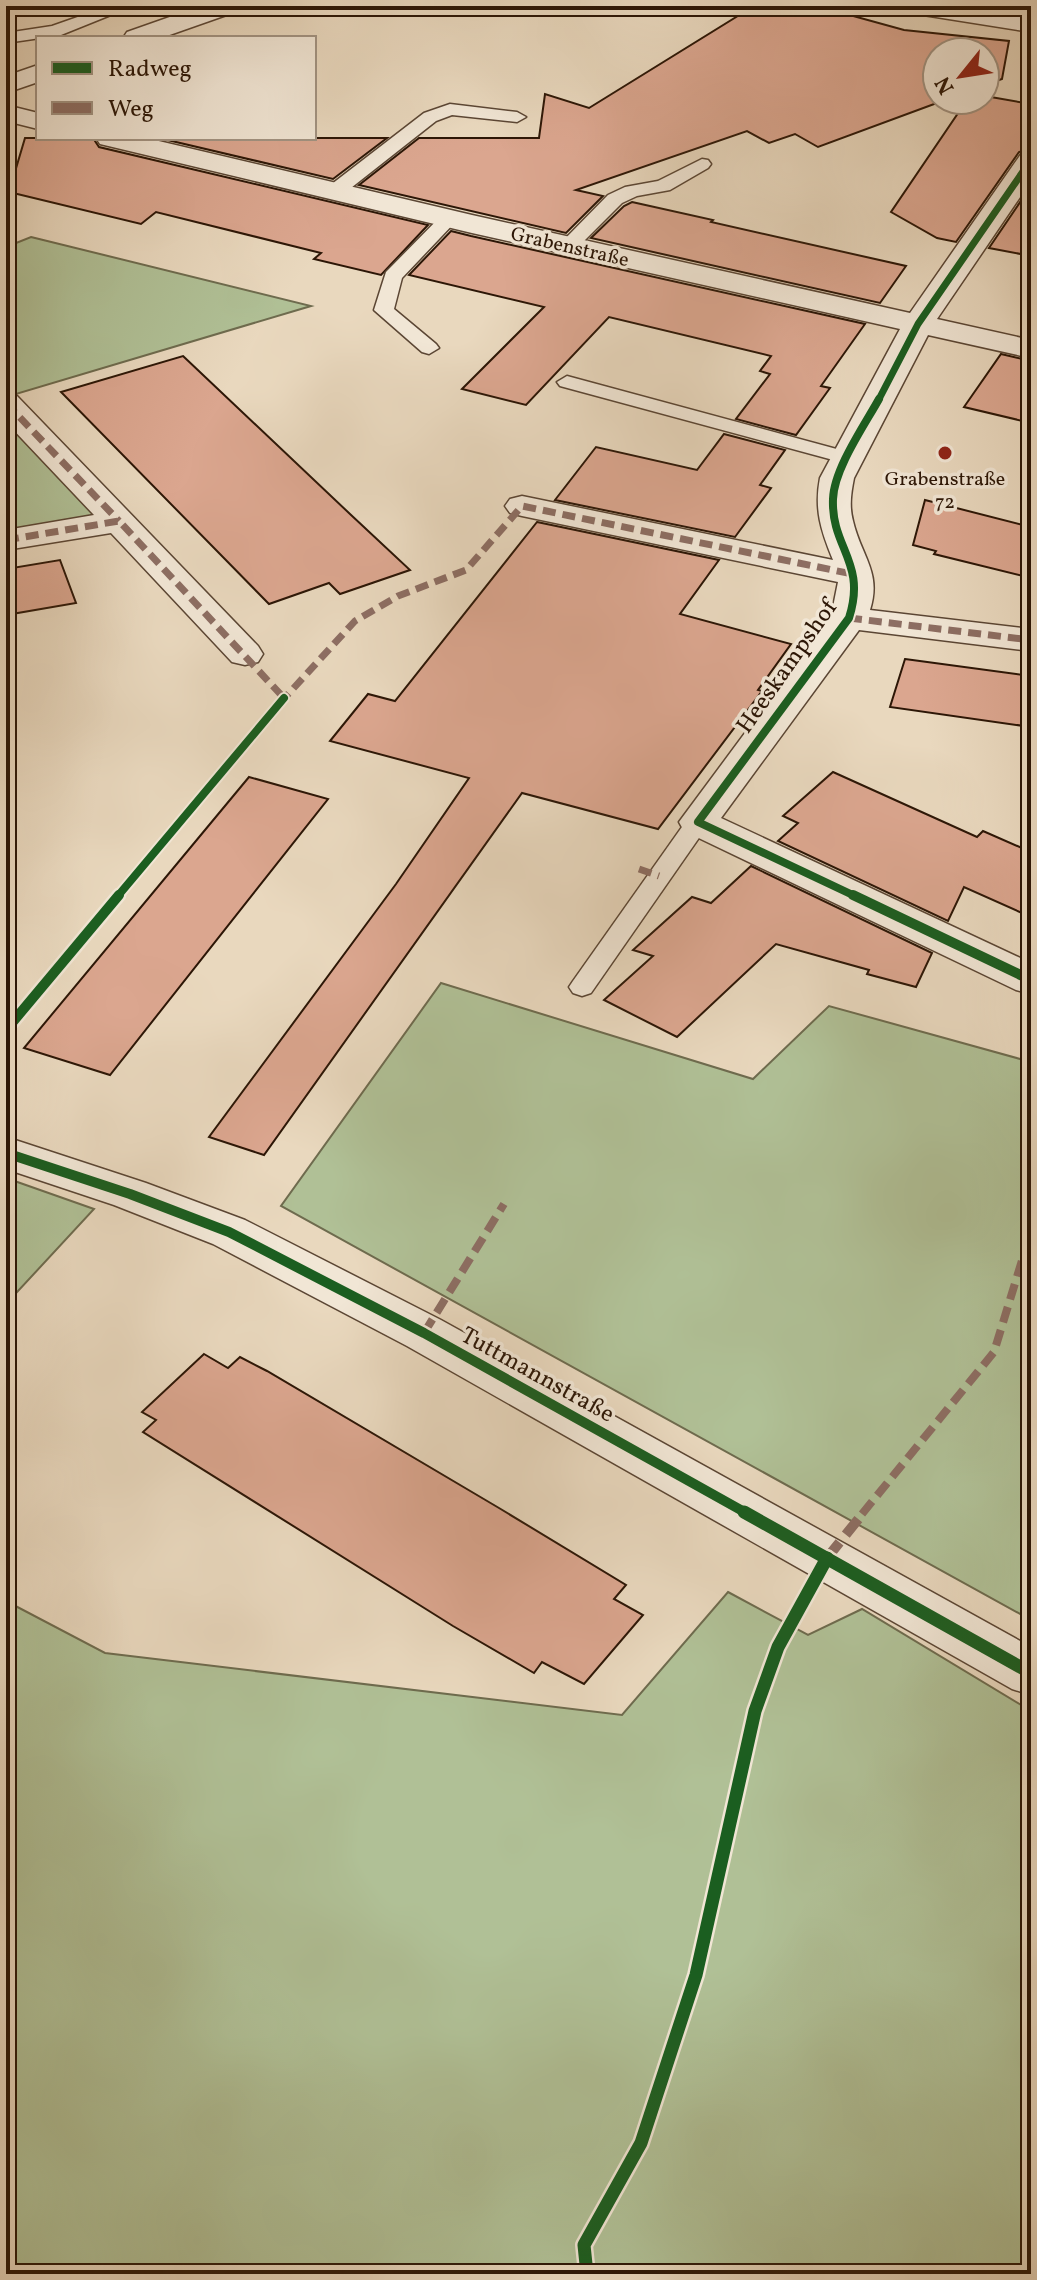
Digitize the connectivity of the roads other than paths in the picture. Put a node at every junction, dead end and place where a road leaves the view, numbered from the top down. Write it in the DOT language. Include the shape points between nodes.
graph roads {
  1 [pos="125,6"];
  2 [pos="226,6"];
  3 [pos="917,6"];
  4 [pos="1031,24"];
  5 [pos="142,36"];
  6 [pos="6,38"];
  7 [pos="36,74"];
  8 [pos="6,85"];
  9 [pos="6,113"];
  10 [pos="517,117"];
  11 [pos="36,120"];
  12 [pos="118,140"];
  13 [pos="1031,160"];
  14 [pos="702,164"];
  15 [pos="335,191"];
  16 [pos="450,218"];
  17 [pos="569,245"];
  18 [pos="927,311"];
  19 [pos="429,348"];
  20 [pos="1031,349"];
  21 [pos="567,382"];
  22 [pos="6,403"];
  23 [pos="848,458"];
  24 [pos="522,506"];
  25 [pos="119,521"];
  26 [pos="6,540"];
  27 [pos="857,575"];
  28 [pos="849,618"];
  29 [pos="1031,640"];
  30 [pos="245,654"];
  31 [pos="698,822"];
  32 [pos="1031,980"];
  33 [pos="582,987"];
  34 [pos="6,1153"];
  35 [pos="1031,1673"];
  1 -- 6 [label="lane" via="55,31"];
  2 -- 5 [label="street"];
  3 -- 4 [label="street"];
  7 -- 8 [label="street"];
  9 -- 11 [label="street"];
  10 -- 15 [label="lane" via="450,109 430,117"];
  12 -- 15 [label="street, Grabenstraße"];
  13 -- 18 [label="street"];
  14 -- 17 [label="lane" via="663,186 615,199"];
  15 -- 16 [label="street, Grabenstraße"];
  16 -- 17 [label="street, Grabenstraße"];
  16 -- 19 [label="lane" via="393,276 384,310"];
  17 -- 18 [label="street, Grabenstraße"];
  18 -- 20 [label="street, Grabenstraße"];
  18 -- 23 [label="street"];
  21 -- 23 [label="lane"];
  22 -- 25 [label="street"];
  23 -- 27 [label="street" via="832,502"];
  24 -- 27 [label="street, Heeskampshof"];
  25 -- 26 [label="street"];
  25 -- 30 [label="street"];
  27 -- 28 [label="street, Heeskampshof" via="857,598"];
  28 -- 29 [label="street, Heeskampshof"];
  28 -- 31 [label="street, Heeskampshof"];
  31 -- 32 [label="street"];
  31 -- 33 [label="lane, Heeskampshof"];
  34 -- 35 [label="street, Tuttmannstraße" via="229,1232 424,1333"];
}
